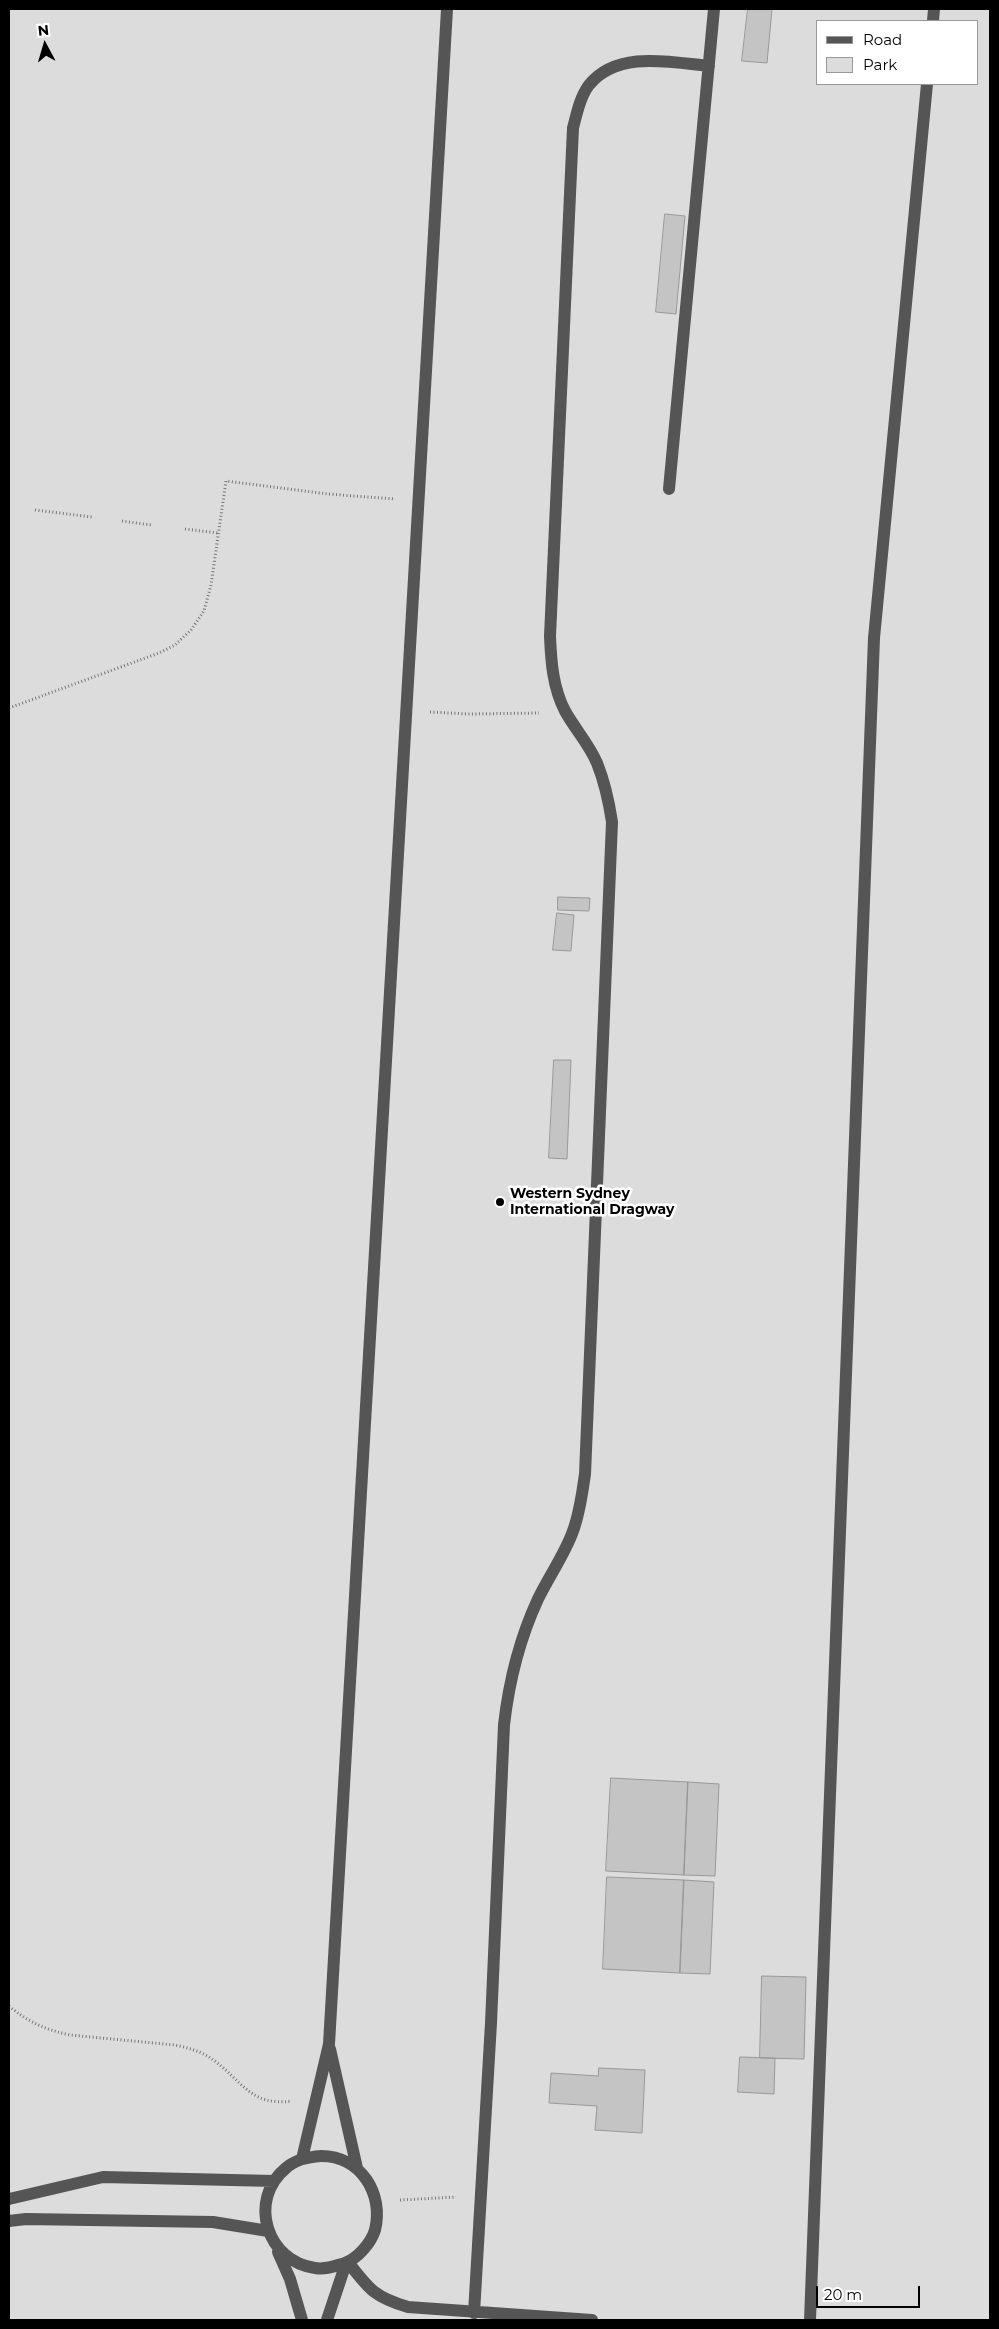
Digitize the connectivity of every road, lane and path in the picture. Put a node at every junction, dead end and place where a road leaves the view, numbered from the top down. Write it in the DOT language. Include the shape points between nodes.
graph roads {
  1 [pos="447,9"];
  2 [pos="714,9"];
  3 [pos="709,66"];
  4 [pos="927,85"];
  5 [pos="670,489"];
  6 [pos="399,499"];
  7 [pos="35,510"];
  8 [pos="92,517"];
  9 [pos="122,521"];
  10 [pos="151,525"];
  11 [pos="184,529"];
  12 [pos="218,533"];
  13 [pos="9,708"];
  14 [pos="427,712"];
  15 [pos="536,713"];
  16 [pos="9,2006"];
  17 [pos="329,2044"];
  18 [pos="295,2101"];
  19 [pos="302,2159"];
  20 [pos="357,2168"];
  21 [pos="274,2181"];
  22 [pos="460,2196"];
  23 [pos="9,2199"];
  24 [pos="399,2200"];
  25 [pos="9,2221"];
  26 [pos="268,2231"];
  27 [pos="276,2246"];
  28 [pos="347,2262"];
  29 [pos="474,2312"];
  30 [pos="302,2320"];
  31 [pos="327,2320"];
  32 [pos="592,2320"];
  33 [pos="810,2320"];
  1 -- 17 [label="lane"];
  2 -- 3 [label="lane"];
  3 -- 5 [label="lane"];
  3 -- 29 [label="lane" via="659,61 628,62 606,71 590,85 579,103 573,128 550,662 565,710 596,761 606,788 612,822 585,1474 573,1532 537,1600 516,1654 508,1686"];
  4 -- 33 [label="lane" via="874,638"];
  6 -- 12 [label="path" via="226,481"];
  7 -- 8 [label="path"];
  9 -- 10 [label="path"];
  11 -- 12 [label="path"];
  12 -- 13 [label="path" via="204,611 175,645"];
  14 -- 15 [label="path"];
  16 -- 18 [label="path" via="38,2027 54,2032 175,2044 192,2049 210,2057 251,2094 268,2101"];
  17 -- 19 [label="lane"];
  17 -- 20 [label="lane"];
  19 -- 20 [label="lane" via="321,2156 340,2159"];
  19 -- 21 [label="lane" via="286,2167"];
  20 -- 28 [label="lane" via="373,2190 378,2218 373,2236 363,2251"];
  21 -- 23 [label="lane" via="103,2177"];
  21 -- 26 [label="lane" via="266,2196 264,2214"];
  22 -- 24 [label="path"];
  25 -- 26 [label="lane" via="213,2222"];
  26 -- 27 [label="lane"];
  27 -- 28 [label="lane" via="287,2258 309,2267 333,2267"];
  27 -- 30 [label="lane"];
  28 -- 29 [label="lane" via="368,2287 385,2300 408,2307"];
  28 -- 31 [label="lane"];
  29 -- 32 [label="lane"];
}
